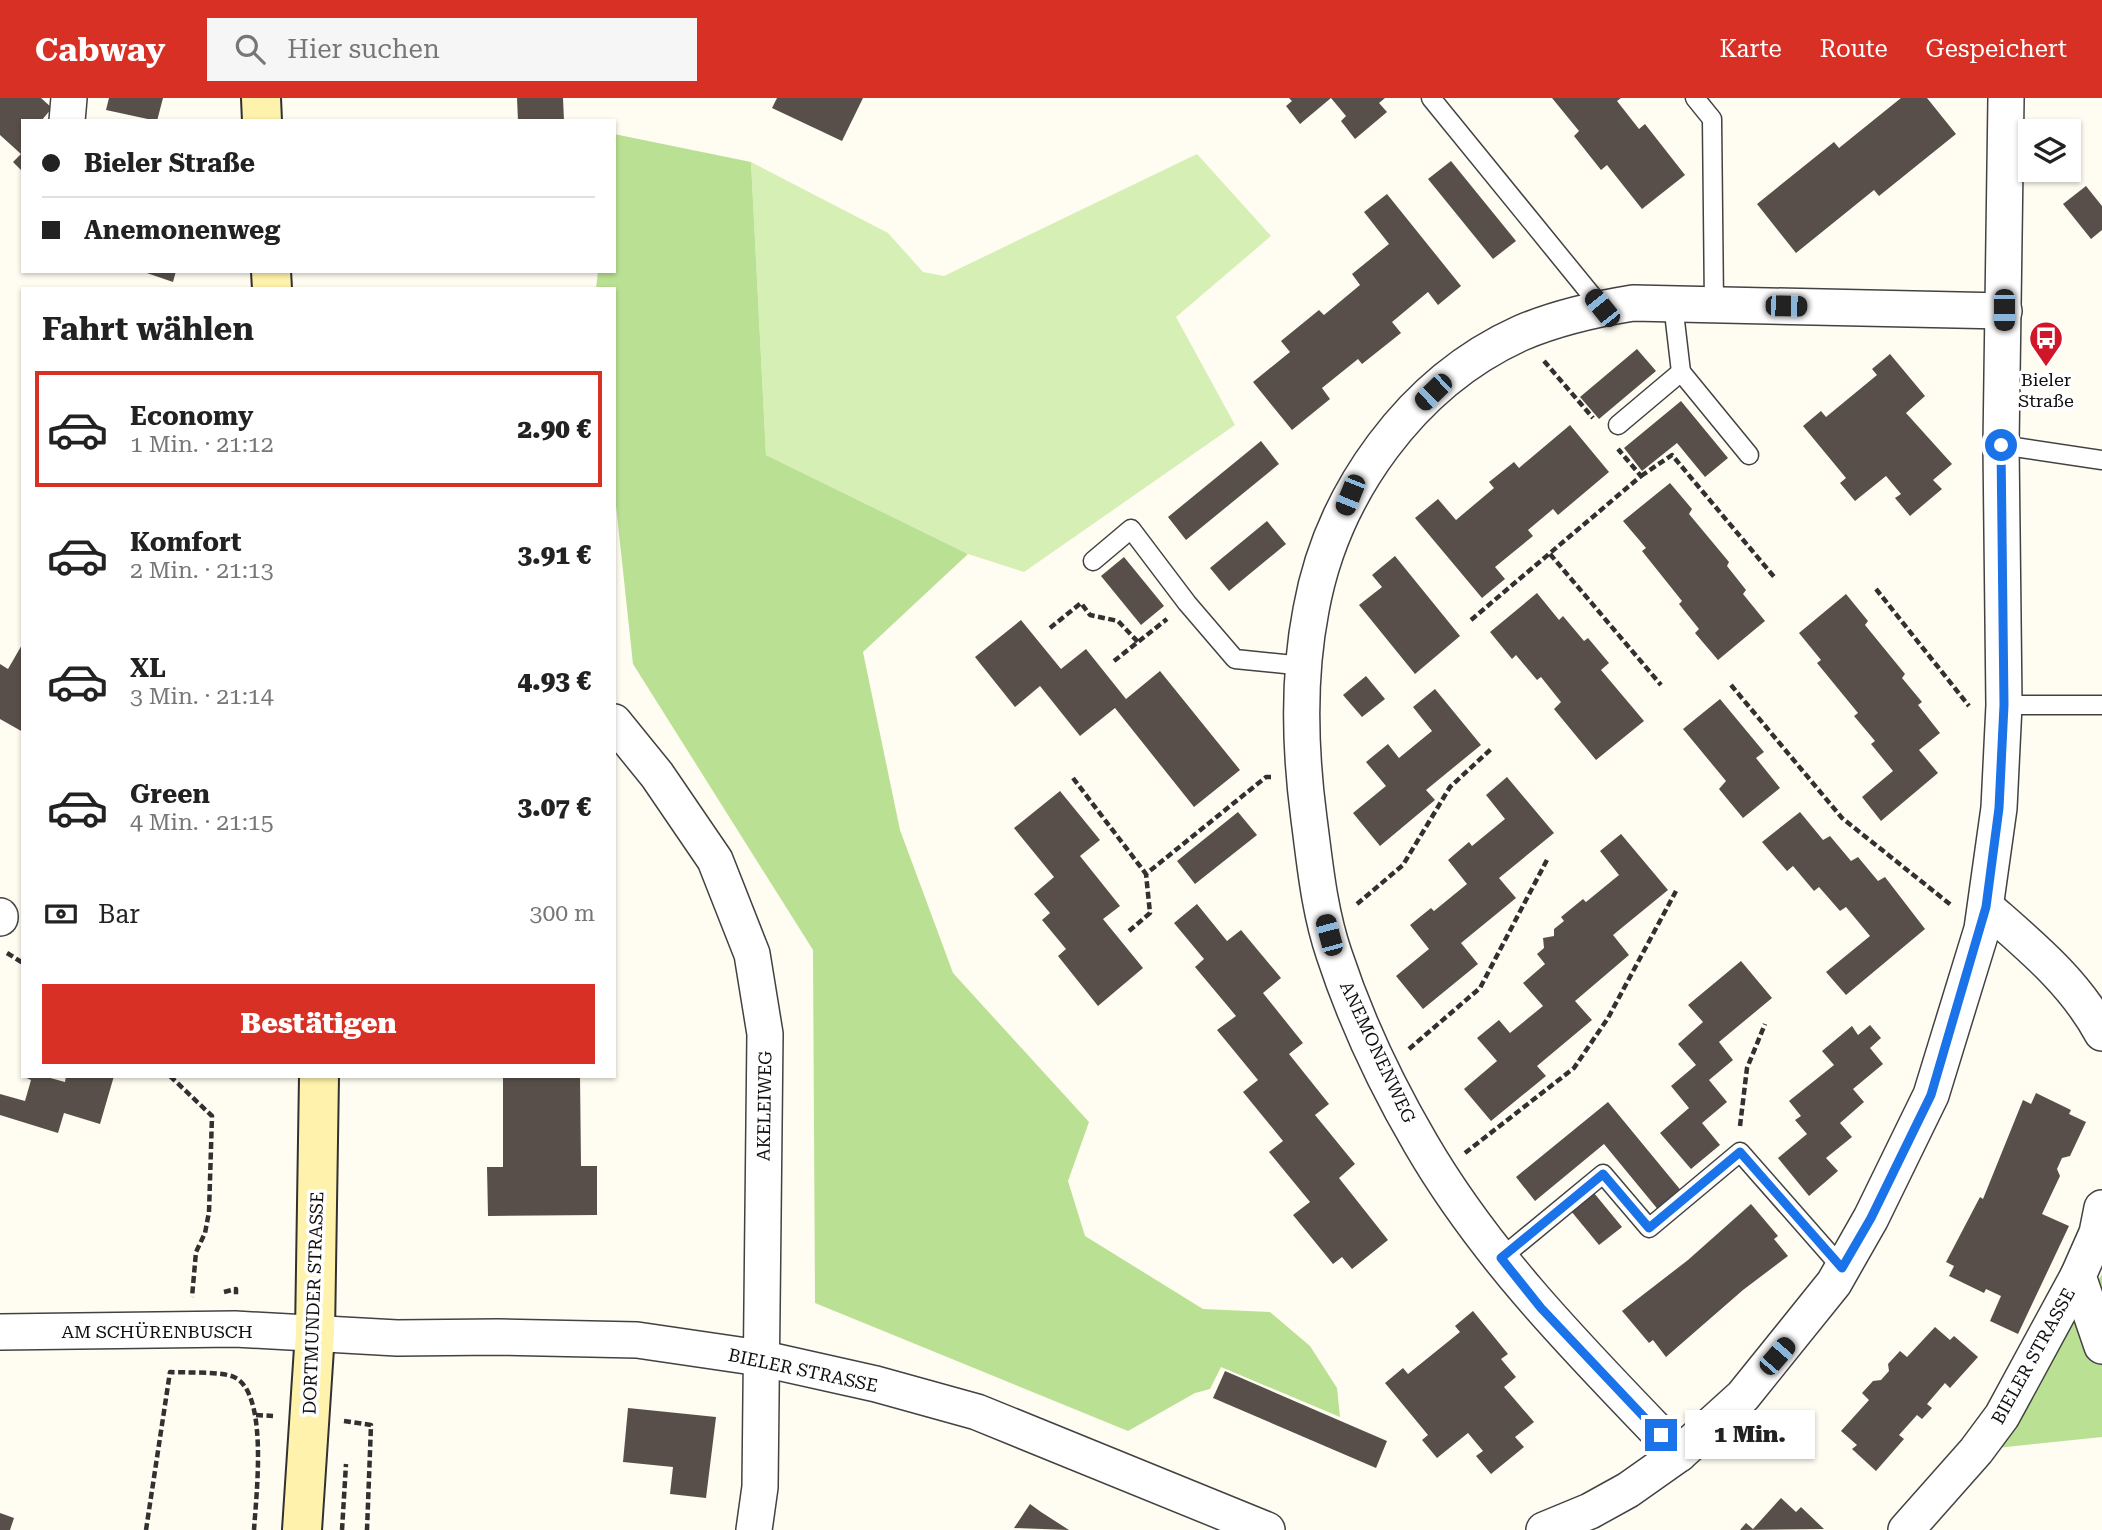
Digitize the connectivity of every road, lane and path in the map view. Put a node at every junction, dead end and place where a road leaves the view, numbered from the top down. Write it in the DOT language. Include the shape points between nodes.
graph roads {
  1 [pos="69,98"];
  2 [pos="261,98"];
  3 [pos="1431,98"];
  4 [pos="1695,98"];
  5 [pos="2006,98"];
  6 [pos="67,119"];
  7 [pos="262,119"];
  8 [pos="1673,304"];
  9 [pos="1714,305"];
  10 [pos="1602,308"];
  11 [pos="2004,310"];
  12 [pos="1521,333"];
  13 [pos="1681,372"];
  14 [pos="1598,425"];
  15 [pos="1618,425"];
  16 [pos="2001,445"];
  17 [pos="1615,446"];
  18 [pos="1749,455"];
  19 [pos="2102,460"];
  20 [pos="1641,476"];
  21 [pos="1550,554"];
  22 [pos="1093,561"];
  23 [pos="1775,578"];
  24 [pos="1876,589"];
  25 [pos="1187,603"];
  26 [pos="1471,620"];
  27 [pos="1050,628"];
  28 [pos="1138,642"];
  29 [pos="1114,661"];
  30 [pos="1304,666"];
  31 [pos="1661,685"];
  32 [pos="1731,685"];
  33 [pos="2102,705"];
  34 [pos="2003,710"];
  35 [pos="616,724"];
  36 [pos="1491,749"];
  37 [pos="1303,777"];
  38 [pos="1073,778"];
  39 [pos="1548,858"];
  40 [pos="1146,874"];
  41 [pos="1676,891"];
  42 [pos="1323,915"];
  43 [pos="1984,918"];
  44 [pos="1129,931"];
  45 [pos="0,949"];
  46 [pos="21,962"];
  47 [pos="1765,1024"];
  48 [pos="2102,1032"];
  49 [pos="1381,1063"];
  50 [pos="172,1078"];
  51 [pos="319,1078"];
  52 [pos="1740,1152"];
  53 [pos="1440,1173"];
  54 [pos="2102,1208"];
  55 [pos="1501,1258"];
  56 [pos="1842,1268"];
  57 [pos="2078,1276"];
  58 [pos="214,1294"];
  59 [pos="203,1296"];
  60 [pos="235,1329"];
  61 [pos="0,1332"];
  62 [pos="314,1333"];
  63 [pos="2102,1346"];
  64 [pos="760,1358"];
  65 [pos="233,1376"];
  66 [pos="310,1416"];
  67 [pos="1679,1454"];
  68 [pos="146,1530"];
  69 [pos="254,1530"];
  70 [pos="302,1530"];
  71 [pos="367,1530"];
  72 [pos="754,1530"];
  73 [pos="1267,1530"];
  74 [pos="1545,1530"];
  75 [pos="1906,1530"];
  1 -- 6 [label="street"];
  2 -- 7 [label="main road"];
  3 -- 10 [label="lane"];
  4 -- 9 [label="lane" via="1712,119"];
  5 -- 11 [label="street"];
  8 -- 9 [label="street, ANEMONENWEG"];
  8 -- 10 [label="street, ANEMONENWEG"];
  8 -- 13 [label="lane"];
  9 -- 11 [label="street, ANEMONENWEG"];
  10 -- 12 [label="street, ANEMONENWEG"];
  11 -- 16 [label="street"];
  12 -- 14 [label="path"];
  12 -- 30 [label="street, ANEMONENWEG" via="1451,374 1397,427 1350,495 1329,545 1311,608"];
  13 -- 15 [label="lane"];
  13 -- 18 [label="lane"];
  16 -- 19 [label="lane"];
  16 -- 34 [label="street"];
  17 -- 20 [label="path"];
  20 -- 21 [label="path"];
  20 -- 23 [label="path" via="1672,455"];
  21 -- 26 [label="path"];
  21 -- 31 [label="path"];
  22 -- 25 [label="lane" via="1131,529"];
  24 -- 34 [label="path" via="1972,710"];
  25 -- 28 [label="path"];
  25 -- 30 [label="lane" via="1235,659"];
  27 -- 28 [label="path" via="1081,603 1090,615 1118,621"];
  28 -- 29 [label="path"];
  30 -- 37 [label="street, ANEMONENWEG"];
  32 -- 43 [label="path" via="1842,818"];
  33 -- 34 [label="lane"];
  34 -- 43 [label="street" via="1999,808"];
  35 -- 64 [label="street, AKELEIWEG" via="715,860 752,954 765,1034"];
  36 -- 42 [label="path" via="1450,787 1403,865 1357,904"];
  37 -- 40 [label="path" via="1266,777"];
  37 -- 42 [label="street, ANEMONENWEG"];
  38 -- 40 [label="path"];
  39 -- 49 [label="path" via="1480,988 1407,1051"];
  40 -- 44 [label="path" via="1150,913"];
  41 -- 53 [label="path" via="1608,1018 1574,1068"];
  42 -- 49 [label="street, ANEMONENWEG" via="1334,954"];
  43 -- 48 [label="street" via="2049,963"];
  43 -- 56 [label="street" via="1931,1095"];
  45 -- 46 [label="path"];
  47 -- 52 [label="path" via="1747,1068"];
  49 -- 53 [label="street, ANEMONENWEG"];
  50 -- 59 [label="path" via="212,1116 209,1212 196,1252 192,1298"];
  51 -- 62 [label="main road, DORTMUNDER STRASSE"];
  52 -- 55 [label="lane" via="1649,1228 1603,1174"];
  52 -- 56 [label="lane"];
  53 -- 55 [label="street, ANEMONENWEG"];
  54 -- 57 [label="street, BIELER STRASSE" via="2097,1233"];
  55 -- 67 [label="street, ANEMONENWEG" via="1541,1308"];
  56 -- 67 [label="street" via="1794,1336 1743,1396"];
  57 -- 63 [label="street, BIELER STRASSE"];
  57 -- 75 [label="street, BIELER STRASSE" via="2002,1416"];
  58 -- 60 [label="path" via="236,1289"];
  60 -- 61 [label="street, AM SCHÜRENBUSCH"];
  60 -- 62 [label="street, AM SCHÜRENBUSCH"];
  60 -- 65 [label="path"];
  62 -- 64 [label="street, BIELER STRASSE" via="397,1339 637,1340"];
  62 -- 66 [label="main road, DORTMUNDER STRASSE"];
  64 -- 72 [label="street, AKELEIWEG" via="760,1487"];
  64 -- 73 [label="street, BIELER STRASSE" via="977,1412"];
  65 -- 68 [label="path" via="170,1372"];
  65 -- 69 [label="path" via="248,1388 256,1415"];
  66 -- 70 [label="main road, DORTMUNDER STRASSE"];
  66 -- 71 [label="path" via="371,1425"];
  67 -- 74 [label="street" via="1628,1490"];
}
